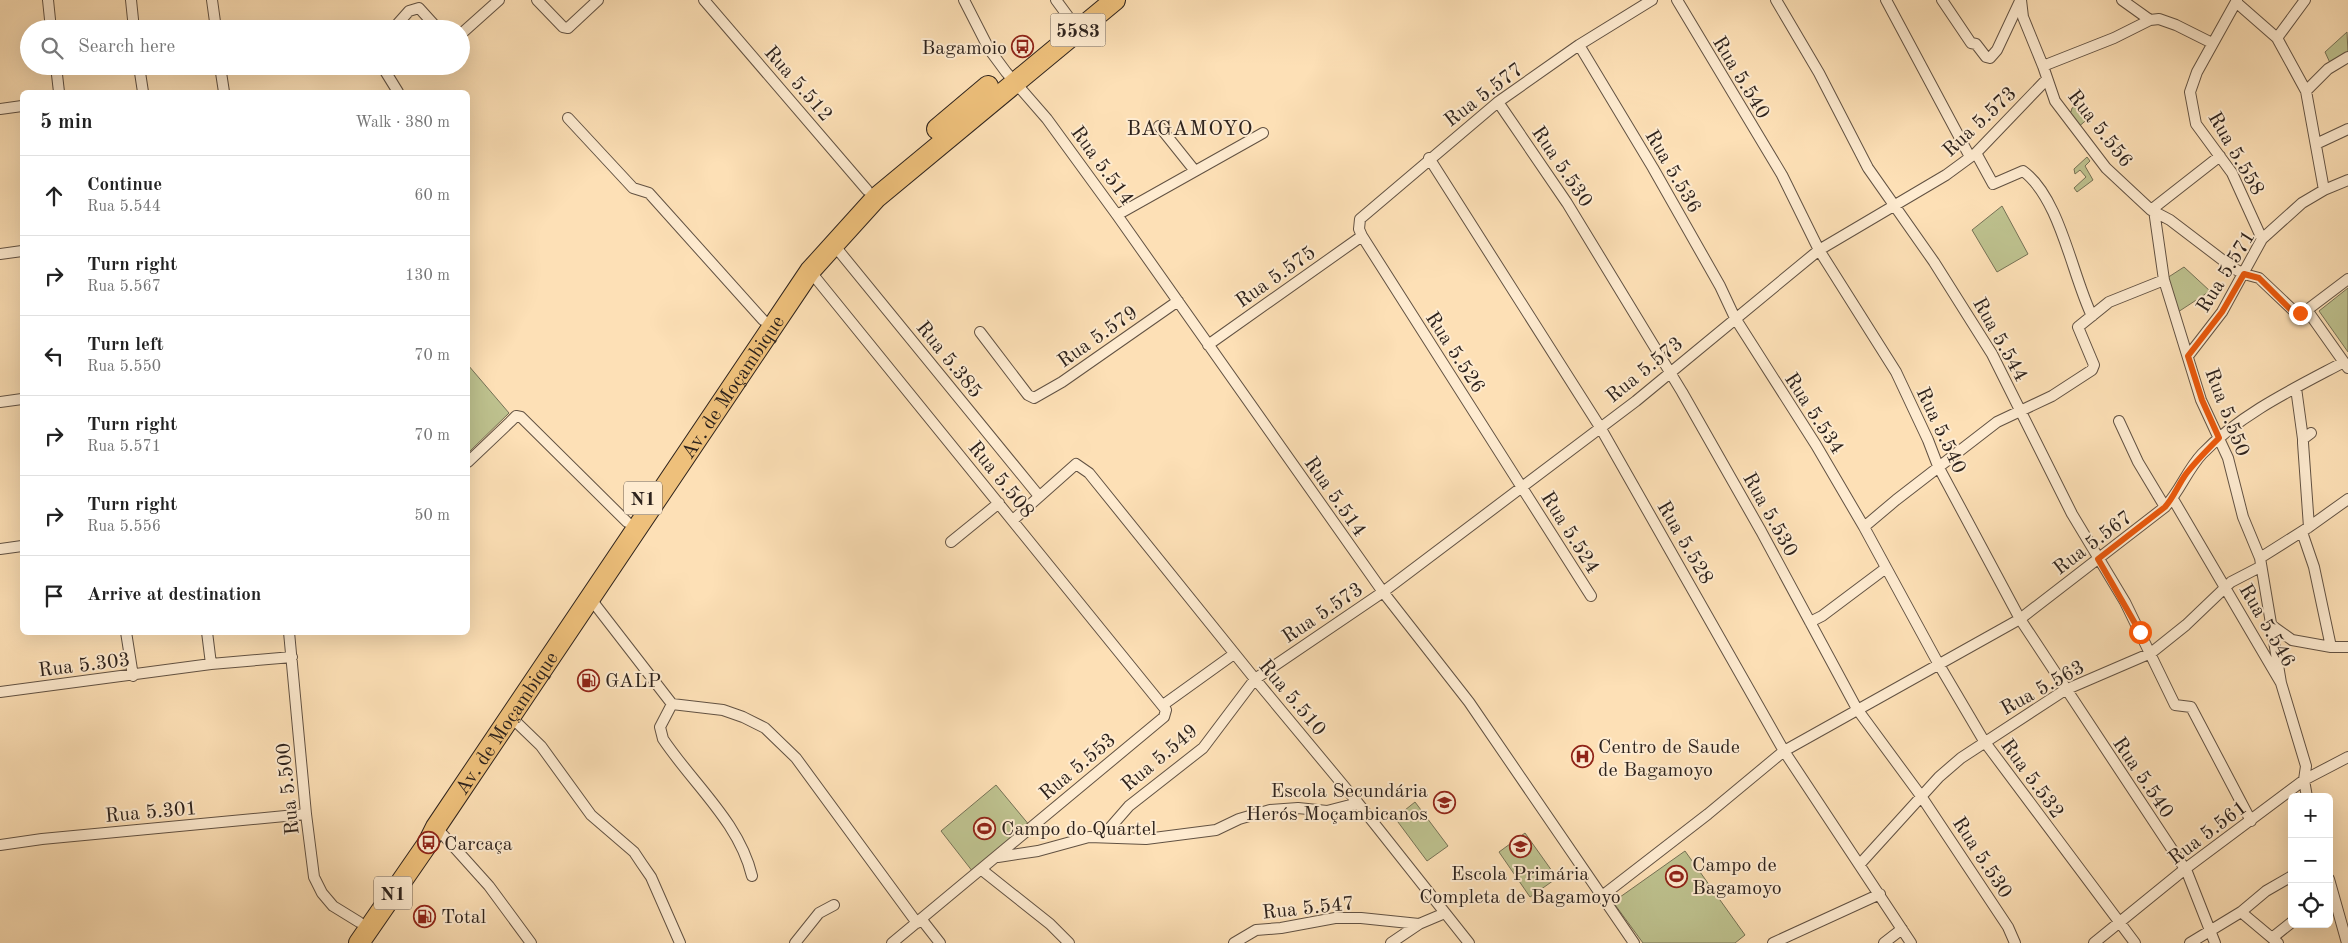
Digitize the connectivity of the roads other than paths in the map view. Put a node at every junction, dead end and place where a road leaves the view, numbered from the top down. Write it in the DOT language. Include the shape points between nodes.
graph roads {
  1 [pos="48,0"];
  2 [pos="131,0"];
  3 [pos="212,0"];
  4 [pos="499,0"];
  5 [pos="537,0"];
  6 [pos="598,0"];
  7 [pos="704,0"];
  8 [pos="964,0"];
  9 [pos="1056,0"];
  10 [pos="1094,0"];
  11 [pos="1114,0"];
  12 [pos="1652,0"];
  13 [pos="1677,0"];
  14 [pos="1776,0"];
  15 [pos="1886,0"];
  16 [pos="1942,0"];
  17 [pos="2021,0"];
  18 [pos="2122,0"];
  19 [pos="2305,0"];
  20 [pos="2237,1"];
  21 [pos="1070,19"];
  22 [pos="50,20"];
  23 [pos="133,20"];
  24 [pos="215,20"];
  25 [pos="401,20"];
  26 [pos="430,20"];
  27 [pos="2150,20"];
  28 [pos="470,26"];
  29 [pos="2277,38"];
  30 [pos="2212,43"];
  31 [pos="1580,45"];
  32 [pos="2348,57"];
  33 [pos="2043,66"];
  34 [pos="57,75"];
  35 [pos="140,75"];
  36 [pos="221,75"];
  37 [pos="388,75"];
  38 [pos="1010,77"];
  39 [pos="2047,80"];
  40 [pos="60,90"];
  41 [pos="143,90"];
  42 [pos="224,90"];
  43 [pos="397,90"];
  44 [pos="2306,91"];
  45 [pos="1498,102"];
  46 [pos="971,105"];
  47 [pos="20,106"];
  48 [pos="0,109"];
  49 [pos="568,118"];
  50 [pos="1159,126"];
  51 [pos="2348,129"];
  52 [pos="1263,133"];
  53 [pos="2316,144"];
  54 [pos="1973,155"];
  55 [pos="2220,156"];
  56 [pos="1429,158"];
  57 [pos="1195,171"];
  58 [pos="2348,180"];
  59 [pos="867,190"];
  60 [pos="2324,190"];
  61 [pos="1895,205"];
  62 [pos="2152,210"];
  63 [pos="1117,215"];
  64 [pos="1362,236"];
  65 [pos="2262,239"];
  66 [pos="834,245"];
  67 [pos="1819,250"];
  68 [pos="20,251"];
  69 [pos="0,254"];
  70 [pos="810,271"];
  71 [pos="2244,274"];
  72 [pos="2348,279"];
  73 [pos="2164,280"];
  74 [pos="1178,301"];
  75 [pos="2307,310"];
  76 [pos="2092,316"];
  77 [pos="1735,318"];
  78 [pos="763,320"];
  79 [pos="980,332"];
  80 [pos="1208,345"];
  81 [pos="2188,356"];
  82 [pos="2346,365"];
  83 [pos="1669,372"];
  84 [pos="2296,388"];
  85 [pos="20,399"];
  86 [pos="0,402"];
  87 [pos="2021,412"];
  88 [pos="2119,421"];
  89 [pos="1600,427"];
  90 [pos="2219,438"];
  91 [pos="470,460"];
  92 [pos="1938,466"];
  93 [pos="1522,486"];
  94 [pos="1039,496"];
  95 [pos="2173,498"];
  96 [pos="2348,499"];
  97 [pos="999,503"];
  98 [pos="2165,507"];
  99 [pos="1013,520"];
  100 [pos="627,522"];
  101 [pos="1864,527"];
  102 [pos="2306,530"];
  103 [pos="951,542"];
  104 [pos="20,546"];
  105 [pos="0,549"];
  106 [pos="2098,559"];
  107 [pos="2260,563"];
  108 [pos="1886,568"];
  109 [pos="2225,587"];
  110 [pos="1383,592"];
  111 [pos="1591,596"];
  112 [pos="590,598"];
  113 [pos="2020,619"];
  114 [pos="1810,622"];
  115 [pos="2271,625"];
  116 [pos="126,635"];
  117 [pos="207,635"];
  118 [pos="289,635"];
  119 [pos="2331,647"];
  120 [pos="2348,647"];
  121 [pos="2151,653"];
  122 [pos="1234,654"];
  123 [pos="292,657"];
  124 [pos="1938,663"];
  125 [pos="211,664"];
  126 [pos="133,676"];
  127 [pos="1255,679"];
  128 [pos="2281,683"];
  129 [pos="2065,690"];
  130 [pos="0,692"];
  131 [pos="672,704"];
  132 [pos="1165,708"];
  133 [pos="1857,709"];
  134 [pos="511,717"];
  135 [pos="1984,741"];
  136 [pos="1784,751"];
  137 [pos="2348,757"];
  138 [pos="2304,780"];
  139 [pos="2307,793"];
  140 [pos="1922,796"];
  141 [pos="1358,803"];
  142 [pos="306,814"];
  143 [pos="2252,821"];
  144 [pos="432,835"];
  145 [pos="1102,837"];
  146 [pos="0,845"];
  147 [pos="998,857"];
  148 [pos="1860,864"];
  149 [pos="982,870"];
  150 [pos="2185,870"];
  151 [pos="752,876"];
  152 [pos="2288,878"];
  153 [pos="1880,894"];
  154 [pos="1602,896"];
  155 [pos="2333,901"];
  156 [pos="834,905"];
  157 [pos="2241,912"];
  158 [pos="1446,913"];
  159 [pos="2344,915"];
  160 [pos="359,920"];
  161 [pos="919,921"];
  162 [pos="2119,923"];
  163 [pos="1419,924"];
  164 [pos="2288,926"];
  165 [pos="1902,929"];
  166 [pos="2211,931"];
  167 [pos="2275,940"];
  168 [pos="343,943"];
  169 [pos="359,943"];
  170 [pos="531,943"];
  171 [pos="680,943"];
  172 [pos="795,943"];
  173 [pos="892,943"];
  174 [pos="940,943"];
  175 [pos="1069,943"];
  176 [pos="1234,943"];
  177 [pos="1391,943"];
  178 [pos="1469,943"];
  179 [pos="1634,943"];
  180 [pos="1773,943"];
  181 [pos="1884,943"];
  182 [pos="1911,943"];
  183 [pos="2015,943"];
  184 [pos="2094,943"];
  185 [pos="2135,943"];
  186 [pos="2190,943"];
  187 [pos="2215,943"];
  188 [pos="2347,943"];
  1 -- 22 [label="street"];
  2 -- 23 [label="street"];
  3 -- 24 [label="street"];
  4 -- 28 [label="street"];
  5 -- 6 [label="street" via="568,28"];
  7 -- 59 [label="street, Rua 5.512"];
  8 -- 38 [label="street, Rua 5.514" via="982,36"];
  9 -- 21 [label="street"];
  10 -- 21 [label="highway, Av. de Moçambique / 5583"];
  11 -- 38 [label="highway, Av. de Moçambique / 5583"];
  12 -- 31 [label="street, Rua 5.577"];
  13 -- 67 [label="street, Rua 5.540" via="1782,175"];
  14 -- 61 [label="street, Rua 5.544" via="1819,73 1868,168"];
  15 -- 54 [label="street"];
  16 -- 17 [label="street" via="1971,42 1990,58"];
  17 -- 33 [label="street, Rua 5.556" via="2022,17"];
  18 -- 27 [label="street"];
  19 -- 29 [label="street"];
  20 -- 29 [label="street"];
  20 -- 30 [label="street, Rua 5.558"];
  21 -- 38 [label="highway, Av. de Moçambique / 5583"];
  25 -- 26 [label="street" via="409,11 419,8"];
  27 -- 30 [label="street" via="2170,22"];
  27 -- 33 [label="street"];
  29 -- 44 [label="street"];
  30 -- 55 [label="street, Rua 5.558" via="2190,92 2196,124"];
  31 -- 45 [label="street, Rua 5.577"];
  31 -- 77 [label="street, Rua 5.536" via="1720,286"];
  32 -- 44 [label="street"];
  33 -- 39 [label="street, Rua 5.556"];
  34 -- 40 [label="street"];
  35 -- 41 [label="street"];
  36 -- 42 [label="street"];
  37 -- 43 [label="street"];
  38 -- 46 [label="highway, Av. de Moçambique / 5583"];
  38 -- 63 [label="street, Rua 5.514" via="1047,119"];
  39 -- 54 [label="street, Rua 5.573"];
  39 -- 62 [label="street, Rua 5.556" via="2054,101 2080,137 2106,168"];
  44 -- 53 [label="street"];
  45 -- 56 [label="street, Rua 5.577"];
  45 -- 83 [label="street, Rua 5.530" via="1567,202"];
  46 -- 59 [label="highway, Av. de Moçambique / N1"];
  46 -- 66 [label="highway, Av. de Moçambique / N1" via="876,198"];
  47 -- 48 [label="street"];
  49 -- 78 [label="street" via="633,188 650,193"];
  50 -- 57 [label="street"];
  51 -- 53 [label="street"];
  52 -- 57 [label="street"];
  53 -- 60 [label="street"];
  54 -- 61 [label="street, Rua 5.573"];
  54 -- 76 [label="street" via="1993,184 2023,170 2039,188 2070,250 2082,294"];
  55 -- 62 [label="street"];
  55 -- 65 [label="street, Rua 5.558" via="2244,195"];
  56 -- 64 [label="street, Rua 5.577" via="1360,218"];
  56 -- 89 [label="street, Rua 5.528"];
  57 -- 63 [label="street"];
  58 -- 60 [label="street, Rua 5.571"];
  59 -- 78 [label="highway, Av. de Moçambique / N1" via="798,268"];
  60 -- 65 [label="street, Rua 5.571" via="2302,203"];
  61 -- 67 [label="street, Rua 5.573"];
  61 -- 87 [label="street, Rua 5.544" via="1970,316"];
  62 -- 71 [label="street, Rua 5.556"];
  62 -- 73 [label="street, Rua 5.550"];
  63 -- 74 [label="street, Rua 5.514"];
  64 -- 80 [label="street, Rua 5.575"];
  64 -- 93 [label="street, Rua 5.526"];
  65 -- 71 [label="street, Rua 5.571"];
  66 -- 70 [label="highway, Av. de Moçambique / N1"];
  66 -- 94 [label="street, Rua 5.385"];
  67 -- 77 [label="street, Rua 5.573"];
  67 -- 92 [label="street, Rua 5.540" via="1896,372"];
  68 -- 69 [label="street"];
  70 -- 97 [label="street, Rua 5.508"];
  70 -- 112 [label="highway, Av. de Moçambique / N1"];
  71 -- 75 [label="street, Rua 5.556" via="2259,278 2297,314"];
  71 -- 81 [label="street, Rua 5.571" via="2222,312"];
  72 -- 75 [label="street"];
  73 -- 76 [label="street" via="2109,302"];
  73 -- 81 [label="street, Rua 5.550"];
  74 -- 79 [label="street, Rua 5.579" via="1034,398 1028,395"];
  74 -- 80 [label="street, Rua 5.514"];
  75 -- 82 [label="street"];
  76 -- 87 [label="street" via="2077,328 2094,368 2067,388"];
  77 -- 83 [label="street, Rua 5.573"];
  77 -- 101 [label="street, Rua 5.534"];
  78 -- 100 [label="highway, Av. de Moçambique / N1"];
  80 -- 110 [label="street, Rua 5.514"];
  81 -- 90 [label="street, Rua 5.550"];
  82 -- 84 [label="street, Rua 5.567"];
  83 -- 89 [label="street, Rua 5.573"];
  83 -- 114 [label="street, Rua 5.530"];
  84 -- 90 [label="street, Rua 5.567"];
  84 -- 102 [label="street" via="2307,436"];
  85 -- 86 [label="street"];
  87 -- 92 [label="street" via="1997,422"];
  87 -- 106 [label="street, Rua 5.544"];
  88 -- 98 [label="street" via="2138,462"];
  89 -- 93 [label="street, Rua 5.573"];
  89 -- 136 [label="street, Rua 5.528"];
  90 -- 95 [label="street, Rua 5.567" via="2185,475"];
  90 -- 107 [label="street, Rua 5.550"];
  91 -- 100 [label="street" via="516,416 521,417"];
  92 -- 101 [label="street"];
  92 -- 113 [label="street, Rua 5.540"];
  93 -- 110 [label="street, Rua 5.573"];
  93 -- 111 [label="street, Rua 5.524"];
  94 -- 99 [label="street"];
  94 -- 122 [label="street, Rua 5.510" via="1076,464 1089,472"];
  95 -- 98 [label="street, Rua 5.567"];
  95 -- 109 [label="street, Rua 5.546"];
  96 -- 102 [label="street, Rua 5.563"];
  97 -- 99 [label="street, Rua 5.508"];
  97 -- 103 [label="street"];
  98 -- 106 [label="street, Rua 5.567"];
  99 -- 132 [label="street, Rua 5.508"];
  100 -- 160 [label="highway, Av. de Moçambique / N1"];
  101 -- 108 [label="street, Rua 5.534"];
  102 -- 107 [label="street, Rua 5.563"];
  102 -- 119 [label="street"];
  104 -- 105 [label="street"];
  106 -- 113 [label="street, Rua 5.567"];
  106 -- 121 [label="street, Rua 5.544"];
  107 -- 109 [label="street, Rua 5.563"];
  107 -- 115 [label="street, Rua 5.550"];
  108 -- 114 [label="street"];
  108 -- 124 [label="street, Rua 5.532"];
  109 -- 121 [label="street, Rua 5.563"];
  109 -- 128 [label="street, Rua 5.546"];
  110 -- 127 [label="street, Rua 5.573"];
  110 -- 154 [label="street, Rua 5.514" via="1469,702"];
  112 -- 131 [label="street"];
  112 -- 134 [label="highway, Av. de Moçambique / N1"];
  113 -- 124 [label="street, Rua 5.567"];
  113 -- 129 [label="street, Rua 5.540"];
  114 -- 133 [label="street, Rua 5.530"];
  115 -- 119 [label="street" via="2292,640"];
  115 -- 128 [label="street, Rua 5.550"];
  116 -- 126 [label="street"];
  117 -- 125 [label="street"];
  118 -- 123 [label="street, Rua 5.500"];
  119 -- 120 [label="street"];
  121 -- 129 [label="street, Rua 5.563"];
  121 -- 143 [label="street, Rua 5.544" via="2176,707 2191,707"];
  122 -- 127 [label="street, Rua 5.510"];
  122 -- 132 [label="street, Rua 5.553"];
  123 -- 125 [label="street, Rua 5.303"];
  123 -- 142 [label="street, Rua 5.500"];
  124 -- 133 [label="street, Rua 5.567"];
  124 -- 135 [label="street, Rua 5.532"];
  125 -- 126 [label="street, Rua 5.303"];
  126 -- 130 [label="street, Rua 5.303"];
  127 -- 141 [label="street, Rua 5.510"];
  127 -- 145 [label="street, Rua 5.549" via="1203,748 1128,806"];
  128 -- 138 [label="street, Rua 5.546" via="2306,766"];
  129 -- 135 [label="street, Rua 5.563"];
  129 -- 150 [label="street, Rua 5.540"];
  131 -- 151 [label="street" via="660,727 663,739 734,833"];
  131 -- 161 [label="street" via="723,710 765,728 796,758"];
  132 -- 147 [label="street, Rua 5.553" via="1164,717"];
  133 -- 136 [label="street, Rua 5.567"];
  133 -- 140 [label="street, Rua 5.530"];
  134 -- 144 [label="highway, Av. de Moçambique / N1"];
  134 -- 171 [label="street" via="541,746 591,815 634,852 651,877"];
  135 -- 140 [label="street, Rua 5.563" via="1961,758"];
  135 -- 162 [label="street, Rua 5.532"];
  136 -- 148 [label="street, Rua 5.528"];
  136 -- 154 [label="street, Rua 5.567"];
  137 -- 138 [label="street, Rua 5.561"];
  138 -- 139 [label="street, Rua 5.546"];
  138 -- 143 [label="street, Rua 5.561"];
  140 -- 148 [label="street, Rua 5.563"];
  140 -- 183 [label="street, Rua 5.530" via="2008,927"];
  141 -- 145 [label="street" via="1327,811 1305,808 1270,810 1216,830 1158,838"];
  141 -- 158 [label="street, Rua 5.510"];
  142 -- 146 [label="street, Rua 5.301"];
  142 -- 160 [label="street, Rua 5.500" via="314,877 322,894 333,906"];
  143 -- 150 [label="street, Rua 5.561"];
  144 -- 169 [label="highway, N1"];
  144 -- 170 [label="street" via="489,886"];
  145 -- 147 [label="street"];
  147 -- 149 [label="street, Rua 5.553"];
  148 -- 153 [label="street, Rua 5.528"];
  149 -- 161 [label="street, Rua 5.553"];
  149 -- 175 [label="street"];
  150 -- 162 [label="street, Rua 5.561"];
  150 -- 166 [label="street, Rua 5.540"];
  152 -- 157 [label="street" via="2266,891"];
  153 -- 165 [label="street, Rua 5.528"];
  153 -- 180 [label="street"];
  154 -- 179 [label="street, Rua 5.514"];
  155 -- 159 [label="street"];
  156 -- 172 [label="street" via="819,913"];
  157 -- 166 [label="street"];
  157 -- 167 [label="street"];
  158 -- 163 [label="street"];
  158 -- 178 [label="street, Rua 5.510"];
  159 -- 188 [label="street"];
  160 -- 168 [label="highway, N1"];
  161 -- 173 [label="street, Rua 5.553"];
  161 -- 174 [label="street"];
  162 -- 184 [label="street, Rua 5.561"];
  162 -- 185 [label="street, Rua 5.532"];
  163 -- 176 [label="street, Rua 5.547" via="1335,918 1256,930"];
  163 -- 177 [label="street"];
  164 -- 167 [label="street"];
  165 -- 181 [label="street"];
  165 -- 182 [label="street, Rua 5.528"];
  166 -- 186 [label="street"];
  166 -- 187 [label="street, Rua 5.540"];
}
